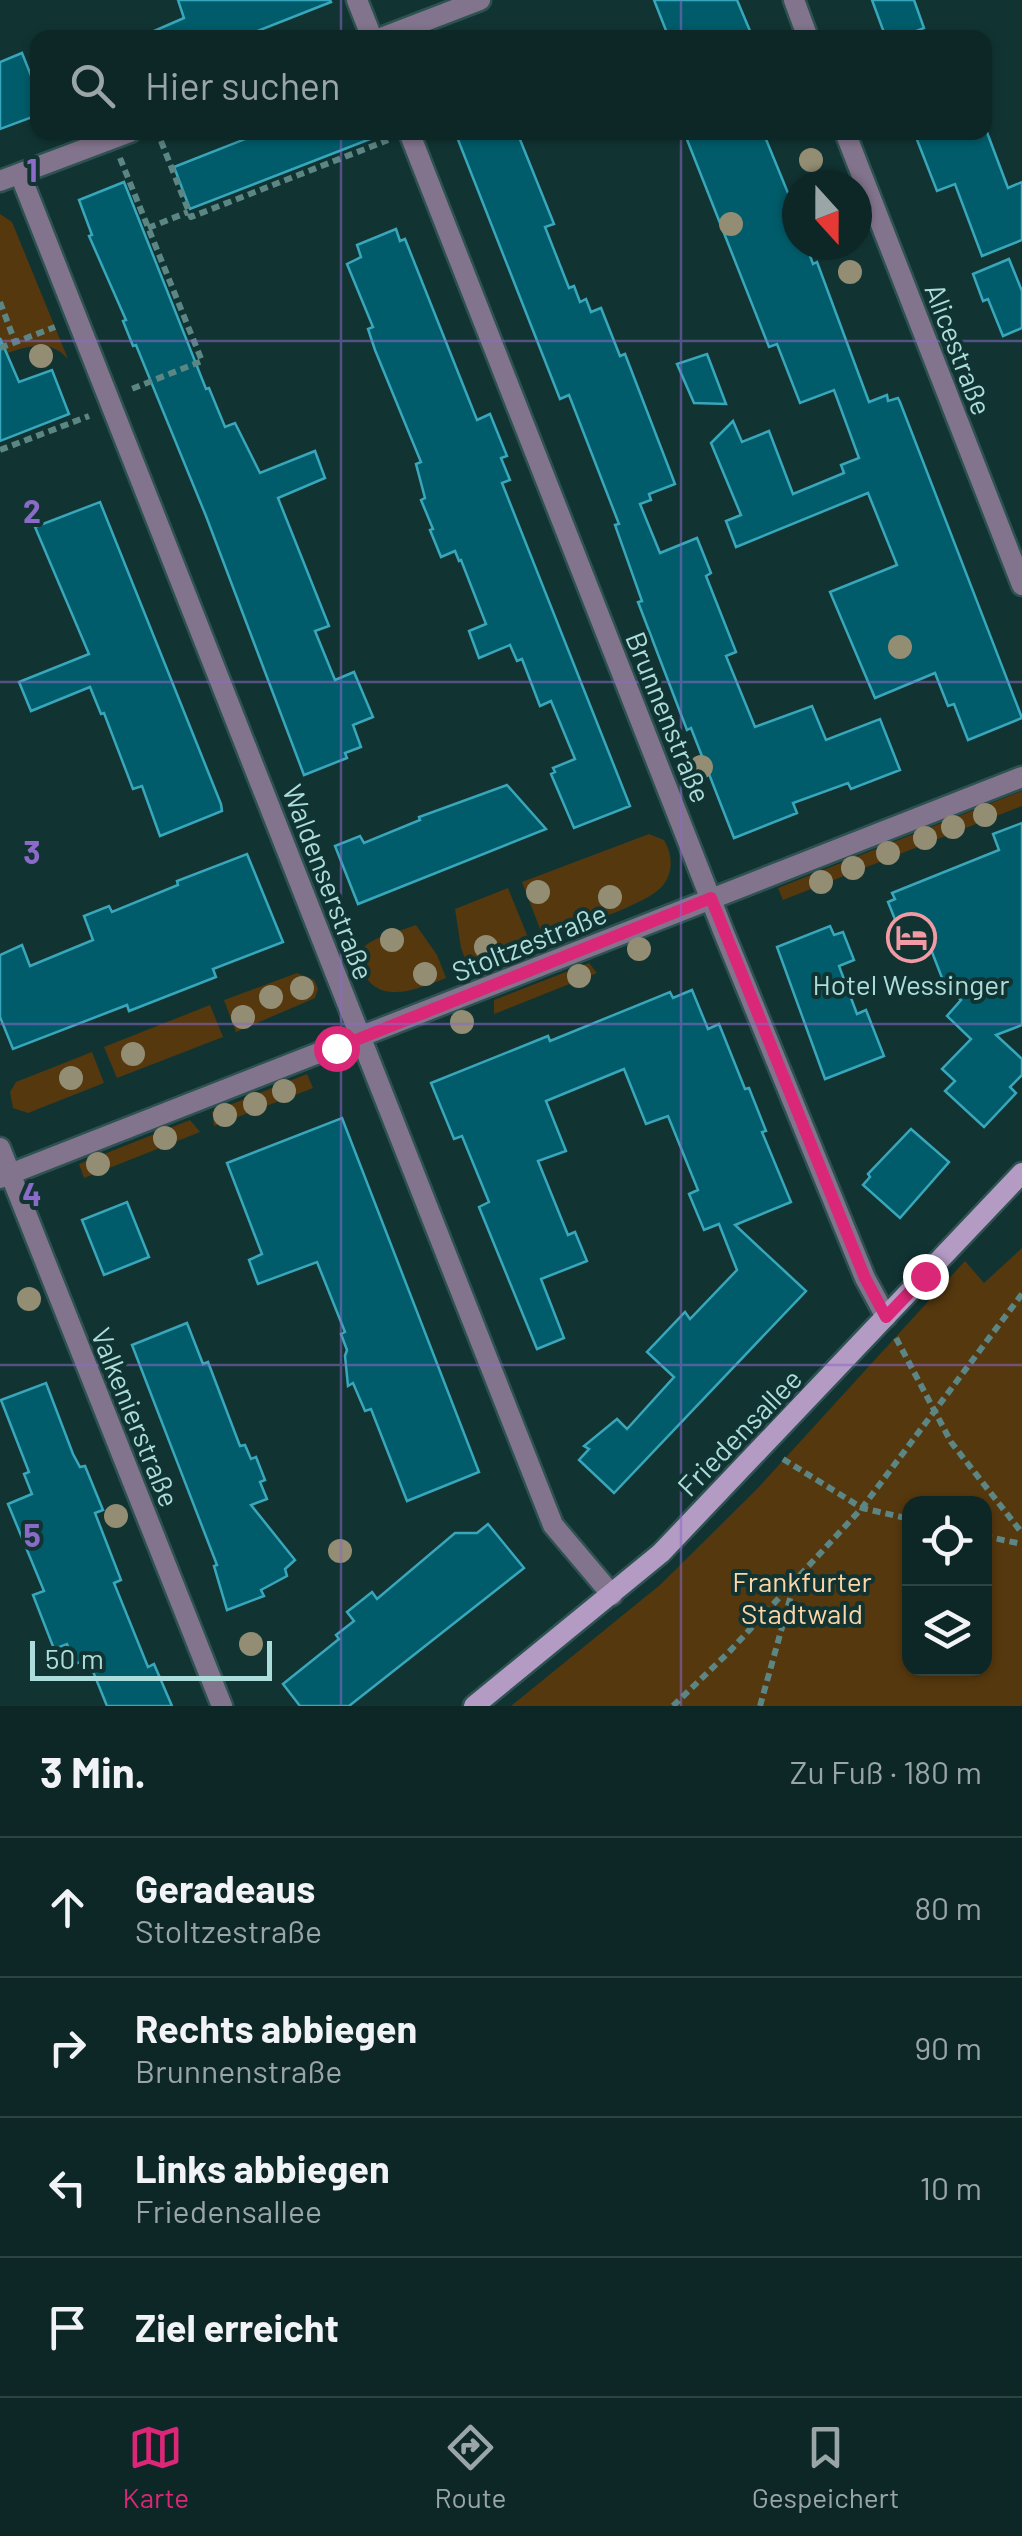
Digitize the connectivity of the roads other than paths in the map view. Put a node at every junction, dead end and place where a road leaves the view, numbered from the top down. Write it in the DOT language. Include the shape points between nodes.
graph roads {
  1 [pos="357,0"];
  2 [pos="480,0"];
  3 [pos="794,0"];
  4 [pos="369,30"];
  5 [pos="402,30"];
  6 [pos="805,30"];
  7 [pos="109,140"];
  8 [pos="402,140"];
  9 [pos="848,140"];
  10 [pos="10,178"];
  11 [pos="1022,585"];
  12 [pos="1022,777"];
  13 [pos="711,898"];
  14 [pos="361,1039"];
  15 [pos="0,1148"];
  16 [pos="1022,1173"];
  17 [pos="5,1176"];
  18 [pos="886,1317"];
  19 [pos="612,1595"];
  20 [pos="222,1706"];
  21 [pos="474,1706"];
  1 -- 4 [label="street"];
  2 -- 5 [label="street"];
  3 -- 6 [label="street"];
  7 -- 10 [label="street"];
  8 -- 13 [label="street, Brunnenstraße"];
  9 -- 11 [label="street, Alicestraße"];
  10 -- 14 [label="street, Waldenserstraße"];
  12 -- 13 [label="street, Stoltzestraße"];
  13 -- 14 [label="street, Stoltzestraße"];
  13 -- 18 [label="street, Brunnenstraße"];
  14 -- 17 [label="street, Stoltzestraße"];
  14 -- 19 [label="street, Waldenserstraße" via="554,1525"];
  15 -- 17 [label="street, Valkenierstraße"];
  16 -- 18 [label="street, Friedensallee"];
  17 -- 20 [label="street, Valkenierstraße"];
  18 -- 19 [label="street, Friedensallee"];
  19 -- 21 [label="street, Friedensallee"];
}
